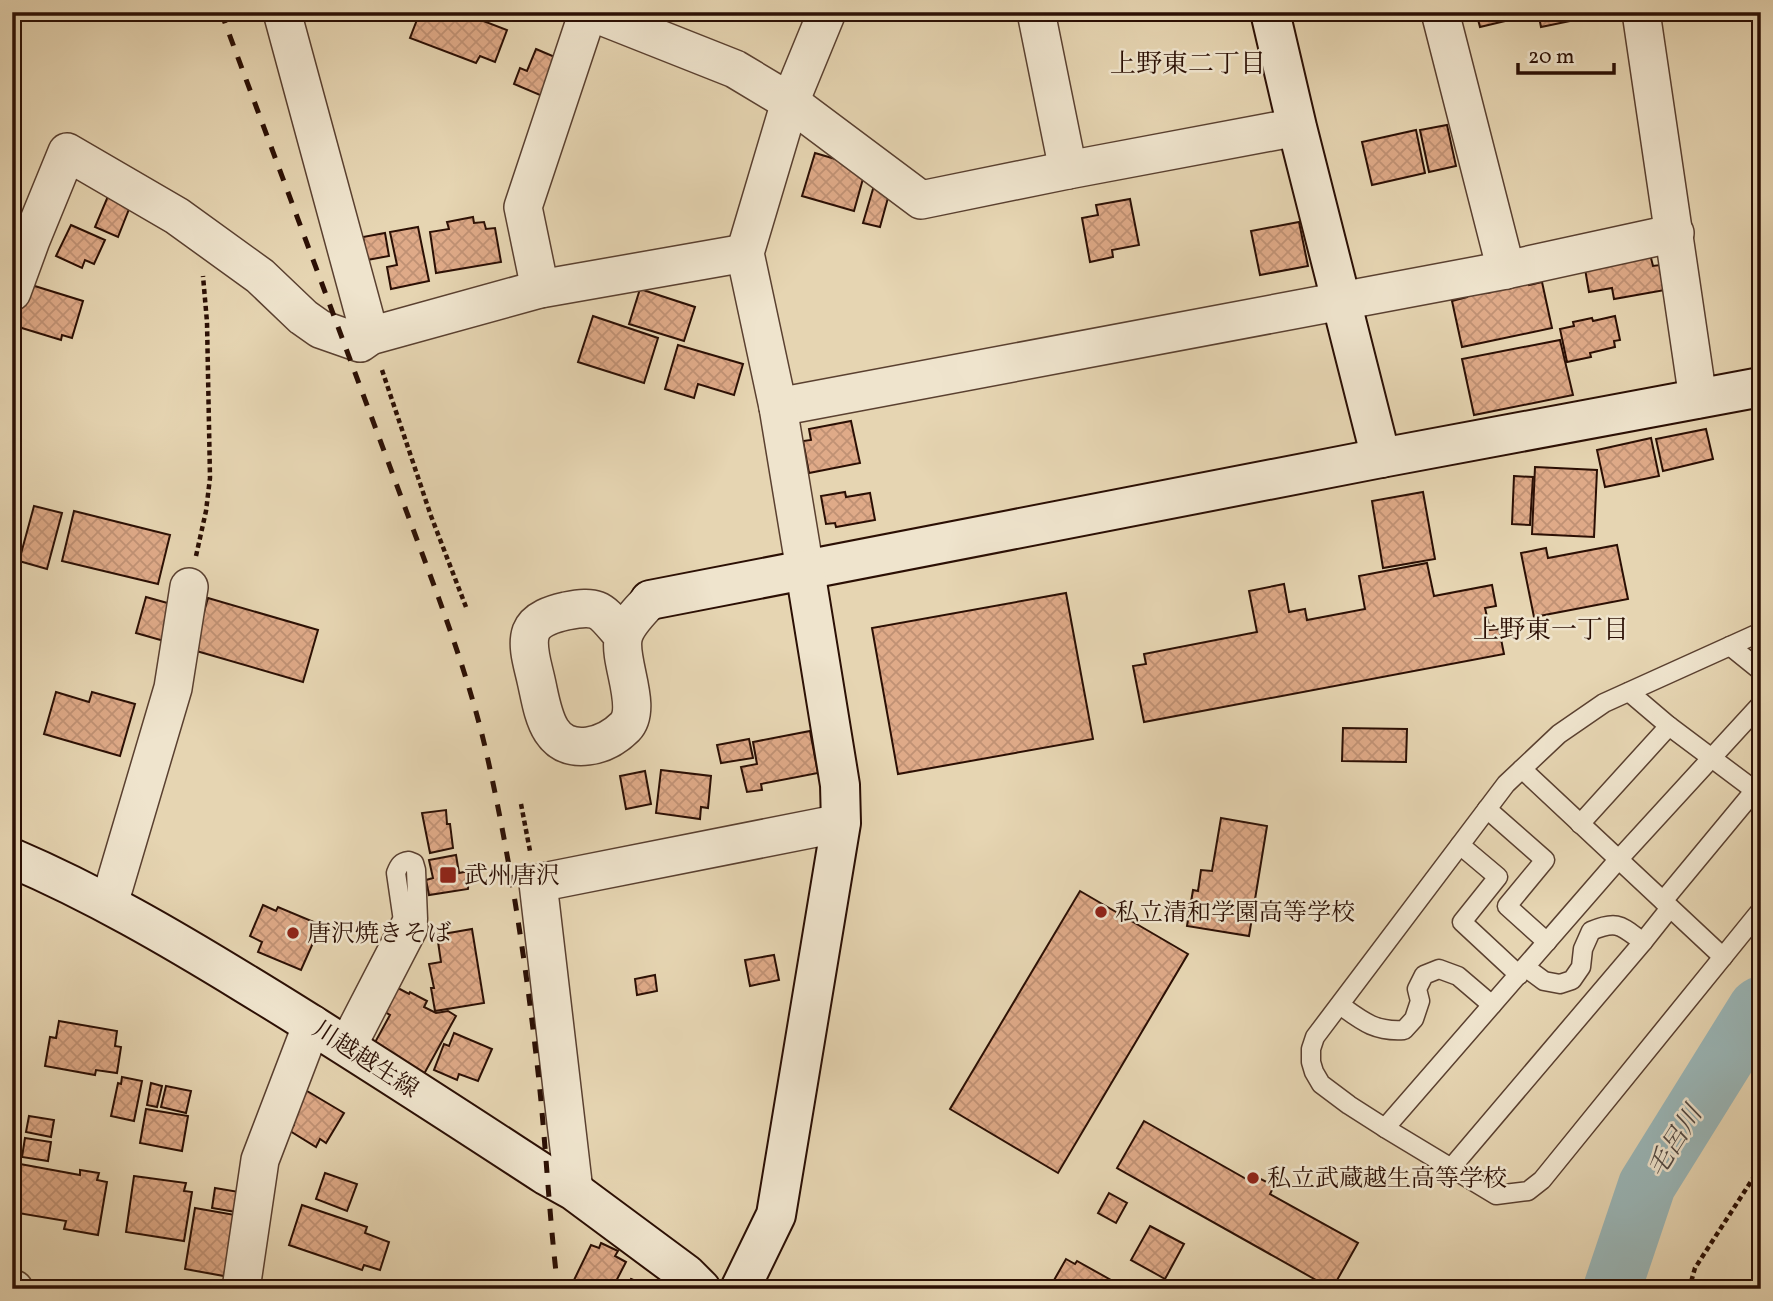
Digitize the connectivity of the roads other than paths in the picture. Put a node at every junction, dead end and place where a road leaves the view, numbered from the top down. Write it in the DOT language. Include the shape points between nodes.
graph roads {
  1 [pos="282,12"];
  2 [pos="590,12"];
  3 [pos="827,12"];
  4 [pos="1036,12"];
  5 [pos="1270,12"];
  6 [pos="1440,12"];
  7 [pos="1641,12"];
  8 [pos="790,102"];
  9 [pos="1297,127"];
  10 [pos="1068,170"];
  11 [pos="1675,233"];
  12 [pos="745,253"];
  13 [pos="1506,270"];
  14 [pos="540,289"];
  15 [pos="12,292"];
  16 [pos="1341,300"];
  17 [pos="370,335"];
  18 [pos="1761,387"];
  19 [pos="1698,399"];
  20 [pos="778,407"];
  21 [pos="1381,458"];
  22 [pos="805,570"];
  23 [pos="189,587"];
  24 [pos="650,600"];
  25 [pos="575,609"];
  26 [pos="1761,632"];
  27 [pos="623,636"];
  28 [pos="1730,646"];
  29 [pos="1761,671"];
  30 [pos="1629,692"];
  31 [pos="1761,704"];
  32 [pos="1669,726"];
  33 [pos="1711,758"];
  34 [pos="1522,769"];
  35 [pos="1758,792"];
  36 [pos="1487,809"];
  37 [pos="841,822"];
  38 [pos="1580,824"];
  39 [pos="1460,845"];
  40 [pos="12,858"];
  41 [pos="1618,860"];
  42 [pos="109,904"];
  43 [pos="1666,905"];
  44 [pos="1761,910"];
  45 [pos="409,927"];
  46 [pos="1547,942"];
  47 [pos="1643,942"];
  48 [pos="1723,957"];
  49 [pos="1522,971"];
  50 [pos="1339,1005"];
  51 [pos="1492,1005"];
  52 [pos="312,1024"];
  53 [pos="348,1045"];
  54 [pos="1385,1128"];
  55 [pos="1451,1168"];
  56 [pos="574,1191"];
  57 [pos="242,1289"];
  58 [pos="701,1289"];
  59 [pos="740,1289"];
  1 -- 17 [label="street"];
  2 -- 8 [label="street" via="735,69"];
  2 -- 14 [label="street" via="523,207"];
  3 -- 8 [label="street"];
  4 -- 10 [label="street"];
  5 -- 9 [label="street"];
  6 -- 13 [label="street"];
  7 -- 11 [label="street"];
  8 -- 10 [label="street" via="921,200"];
  8 -- 12 [label="street"];
  9 -- 10 [label="street"];
  9 -- 16 [label="street"];
  11 -- 13 [label="street"];
  11 -- 19 [label="street"];
  12 -- 14 [label="street"];
  12 -- 20 [label="street"];
  13 -- 16 [label="street"];
  14 -- 17 [label="street"];
  15 -- 17 [label="street" via="66,152 177,216 260,276 320,329 360,343"];
  16 -- 20 [label="street"];
  16 -- 21 [label="street"];
  18 -- 19 [label="street"];
  19 -- 21 [label="street"];
  20 -- 22 [label="street"];
  21 -- 22 [label="street"];
  22 -- 24 [label="street"];
  22 -- 37 [label="street" via="840,785"];
  23 -- 42 [label="street" via="173,688"];
  24 -- 25 [label="street"];
  24 -- 27 [label="street"];
  25 -- 27 [label="street" via="601,611"];
  25 -- 27 [label="street" via="537,624 529,641 544,714 556,738 582,746 602,744 628,724 632,704"];
  26 -- 28 [label="lane"];
  28 -- 29 [label="lane"];
  28 -- 30 [label="lane"];
  30 -- 32 [label="lane"];
  30 -- 34 [label="lane" via="1559,734"];
  31 -- 33 [label="lane"];
  32 -- 33 [label="lane"];
  32 -- 38 [label="lane"];
  33 -- 35 [label="lane"];
  33 -- 41 [label="lane"];
  34 -- 36 [label="lane"];
  34 -- 38 [label="lane"];
  35 -- 43 [label="lane"];
  36 -- 39 [label="lane"];
  36 -- 46 [label="lane" via="1545,860 1507,906"];
  37 -- 56 [label="street" via="538,883"];
  37 -- 59 [label="street" via="776,1214"];
  38 -- 41 [label="lane"];
  39 -- 49 [label="lane" via="1498,877 1462,922"];
  39 -- 50 [label="lane"];
  40 -- 42 [label="street, 川越越生線"];
  41 -- 43 [label="lane"];
  41 -- 46 [label="lane"];
  42 -- 52 [label="street, 川越越生線"];
  43 -- 47 [label="lane"];
  43 -- 48 [label="lane"];
  44 -- 48 [label="lane"];
  45 -- 53 [label="street"];
  46 -- 49 [label="lane"];
  47 -- 49 [label="lane" via="1623,926 1604,926 1591,931 1581,967 1572,980 1560,984"];
  47 -- 55 [label="lane"];
  48 -- 55 [label="lane" via="1542,1180 1528,1191 1496,1195"];
  49 -- 51 [label="lane"];
  50 -- 51 [label="lane" via="1368,1025 1404,1030 1414,1019 1420,1001 1417,989 1424,975 1439,969 1458,976"];
  50 -- 54 [label="lane" via="1315,1037 1311,1049 1314,1072 1321,1084"];
  51 -- 54 [label="lane"];
  52 -- 53 [label="street, 川越越生線"];
  52 -- 57 [label="street" via="260,1160"];
  53 -- 56 [label="street, 川越越生線"];
  54 -- 55 [label="lane"];
  56 -- 58 [label="street, 川越越生線"];
}
